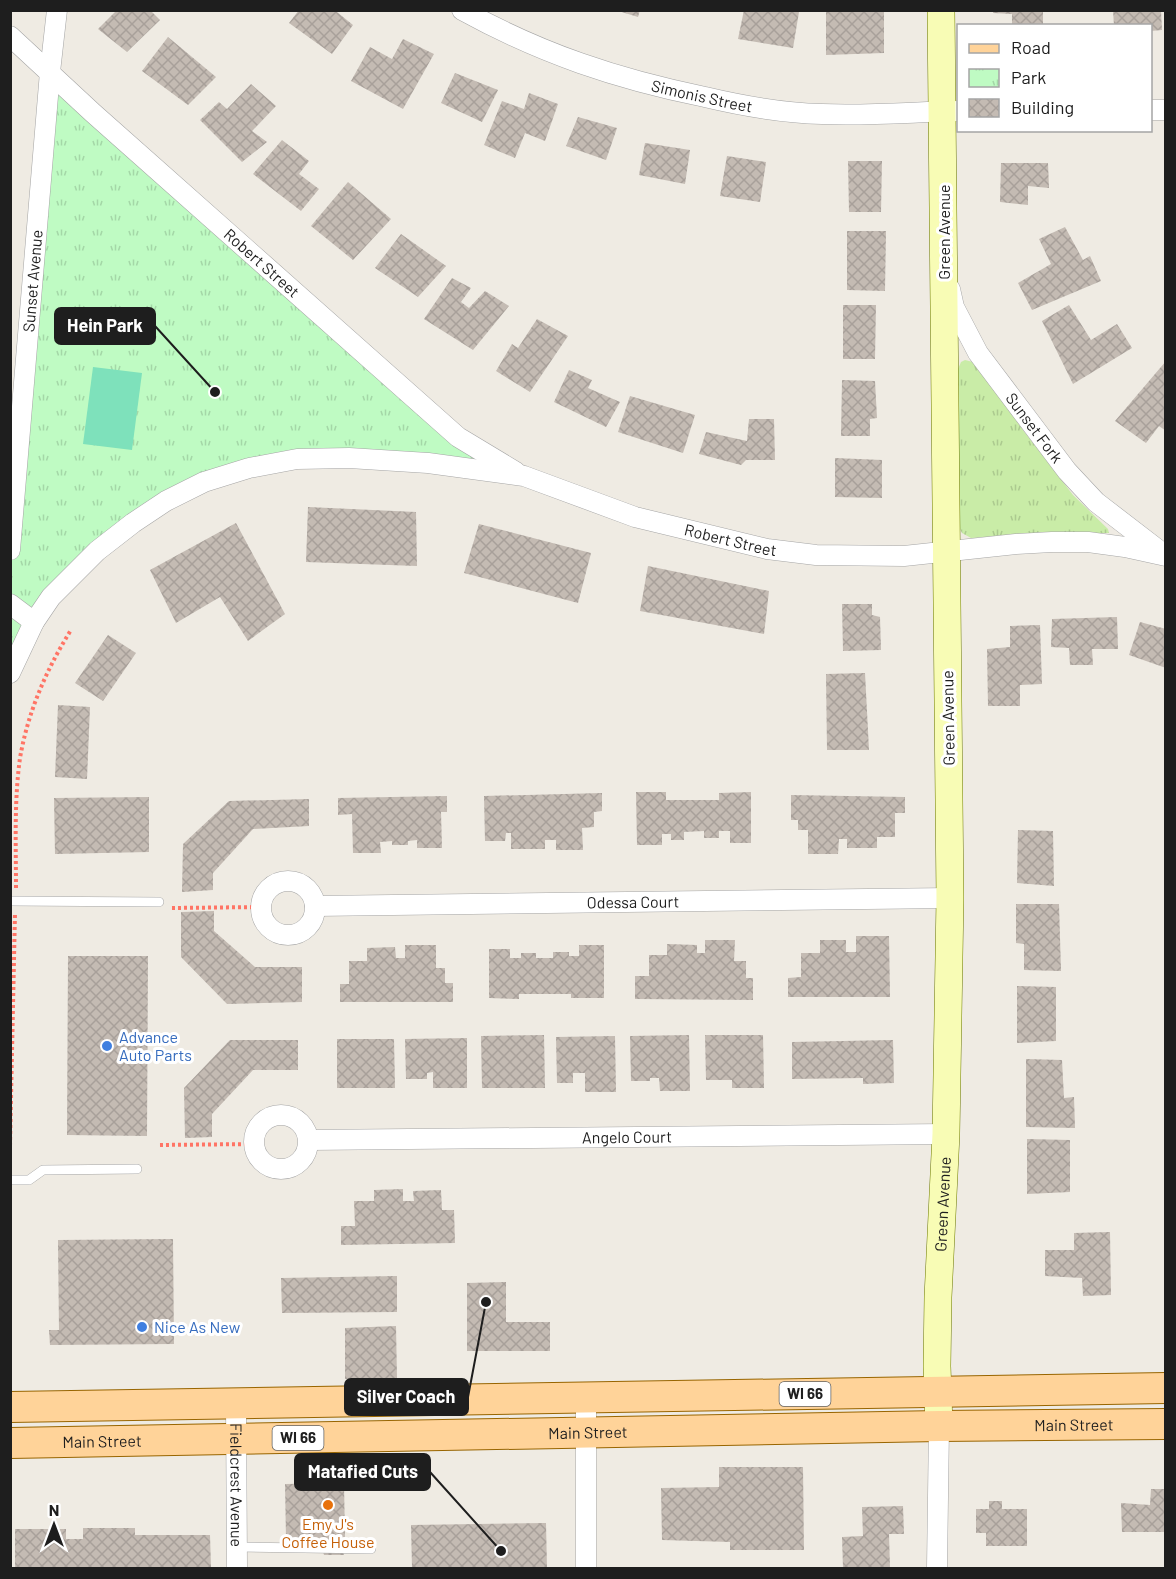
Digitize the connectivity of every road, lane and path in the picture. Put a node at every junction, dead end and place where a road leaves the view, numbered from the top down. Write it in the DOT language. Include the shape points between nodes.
graph roads {
  1 [pos="57,10"];
  2 [pos="462,10"];
  3 [pos="941,10"];
  4 [pos="10,36"];
  5 [pos="50,72"];
  6 [pos="951,112"];
  7 [pos="945,269"];
  8 [pos="524,476"];
  9 [pos="10,550"];
  10 [pos="946,552"];
  11 [pos="1166,556"];
  12 [pos="10,604"];
  13 [pos="34,622"];
  14 [pos="10,673"];
  15 [pos="950,898"];
  16 [pos="10,901"];
  17 [pos="159,902"];
  18 [pos="315,906"];
  19 [pos="261,907"];
  20 [pos="174,909"];
  21 [pos="946,1134"];
  22 [pos="309,1140"];
  23 [pos="253,1144"];
  24 [pos="160,1145"];
  25 [pos="137,1169"];
  26 [pos="10,1180"];
  27 [pos="1166,1388"];
  28 [pos="938,1392"];
  29 [pos="586,1397"];
  30 [pos="236,1403"];
  31 [pos="10,1407"];
  32 [pos="1166,1424"];
  33 [pos="939,1426"];
  34 [pos="586,1432"];
  35 [pos="237,1439"];
  36 [pos="10,1443"];
  37 [pos="237,1547"];
  38 [pos="371,1549"];
  39 [pos="237,1569"];
  40 [pos="586,1569"];
  41 [pos="937,1569"];
  1 -- 5 [label="street, Sunset Avenue"];
  2 -- 6 [label="street, Simonis Street" via="507,35 585,66 661,88 746,106 820,114"];
  3 -- 6 [label="street, Green Avenue"];
  4 -- 5 [label="street, Robert Street"];
  5 -- 8 [label="street, Robert Street" via="458,437"];
  5 -- 9 [label="street, Sunset Avenue"];
  6 -- 7 [label="street, Green Avenue"];
  7 -- 10 [label="street, Green Avenue"];
  7 -- 11 [label="street, Sunset Fork" via="954,307 978,352 1067,471 1096,502"];
  8 -- 10 [label="street, Robert Street" via="635,517 767,549 864,557"];
  8 -- 13 [label="street, Robert Street" via="428,463 328,458 249,468 204,482 141,517 97,551 51,597"];
  10 -- 11 [label="street, Sunset Fork" via="1016,544 1088,542"];
  10 -- 15 [label="street, Green Avenue"];
  12 -- 13 [label="street"];
  13 -- 14 [label="street, Robert Street"];
  15 -- 18 [label="street, Odessa Court"];
  15 -- 21 [label="street, Green Avenue"];
  16 -- 17 [label="lane"];
  18 -- 19 [label="street" via="308,890 292,881 275,884"];
  18 -- 19 [label="street" via="311,922 289,934 272,929"];
  19 -- 20 [label="path"];
  21 -- 22 [label="street, Angelo Court"];
  21 -- 28 [label="street, Green Avenue"];
  22 -- 23 [label="street" via="308,1150 297,1164 279,1169 262,1162"];
  22 -- 23 [label="street" via="302,1124 278,1114 269,1116 256,1129"];
  23 -- 24 [label="path"];
  25 -- 26 [label="lane" via="43,1170 29,1180"];
  27 -- 28 [label="main road, WI 66"];
  28 -- 29 [label="main road, WI 66"];
  28 -- 33 [label="street, Green Avenue"];
  29 -- 30 [label="main road, WI 66"];
  29 -- 34 [label="street"];
  30 -- 31 [label="main road, WI 66"];
  30 -- 35 [label="street, Fieldcrest Avenue"];
  32 -- 33 [label="main road, Main Street / WI 66"];
  33 -- 34 [label="main road, Main Street / WI 66"];
  33 -- 41 [label="street"];
  34 -- 35 [label="main road, Main Street / WI 66"];
  34 -- 40 [label="street"];
  35 -- 36 [label="main road, Main Street / WI 66"];
  35 -- 37 [label="street, Fieldcrest Avenue"];
  37 -- 38 [label="lane"];
  37 -- 39 [label="street, Fieldcrest Avenue"];
}
